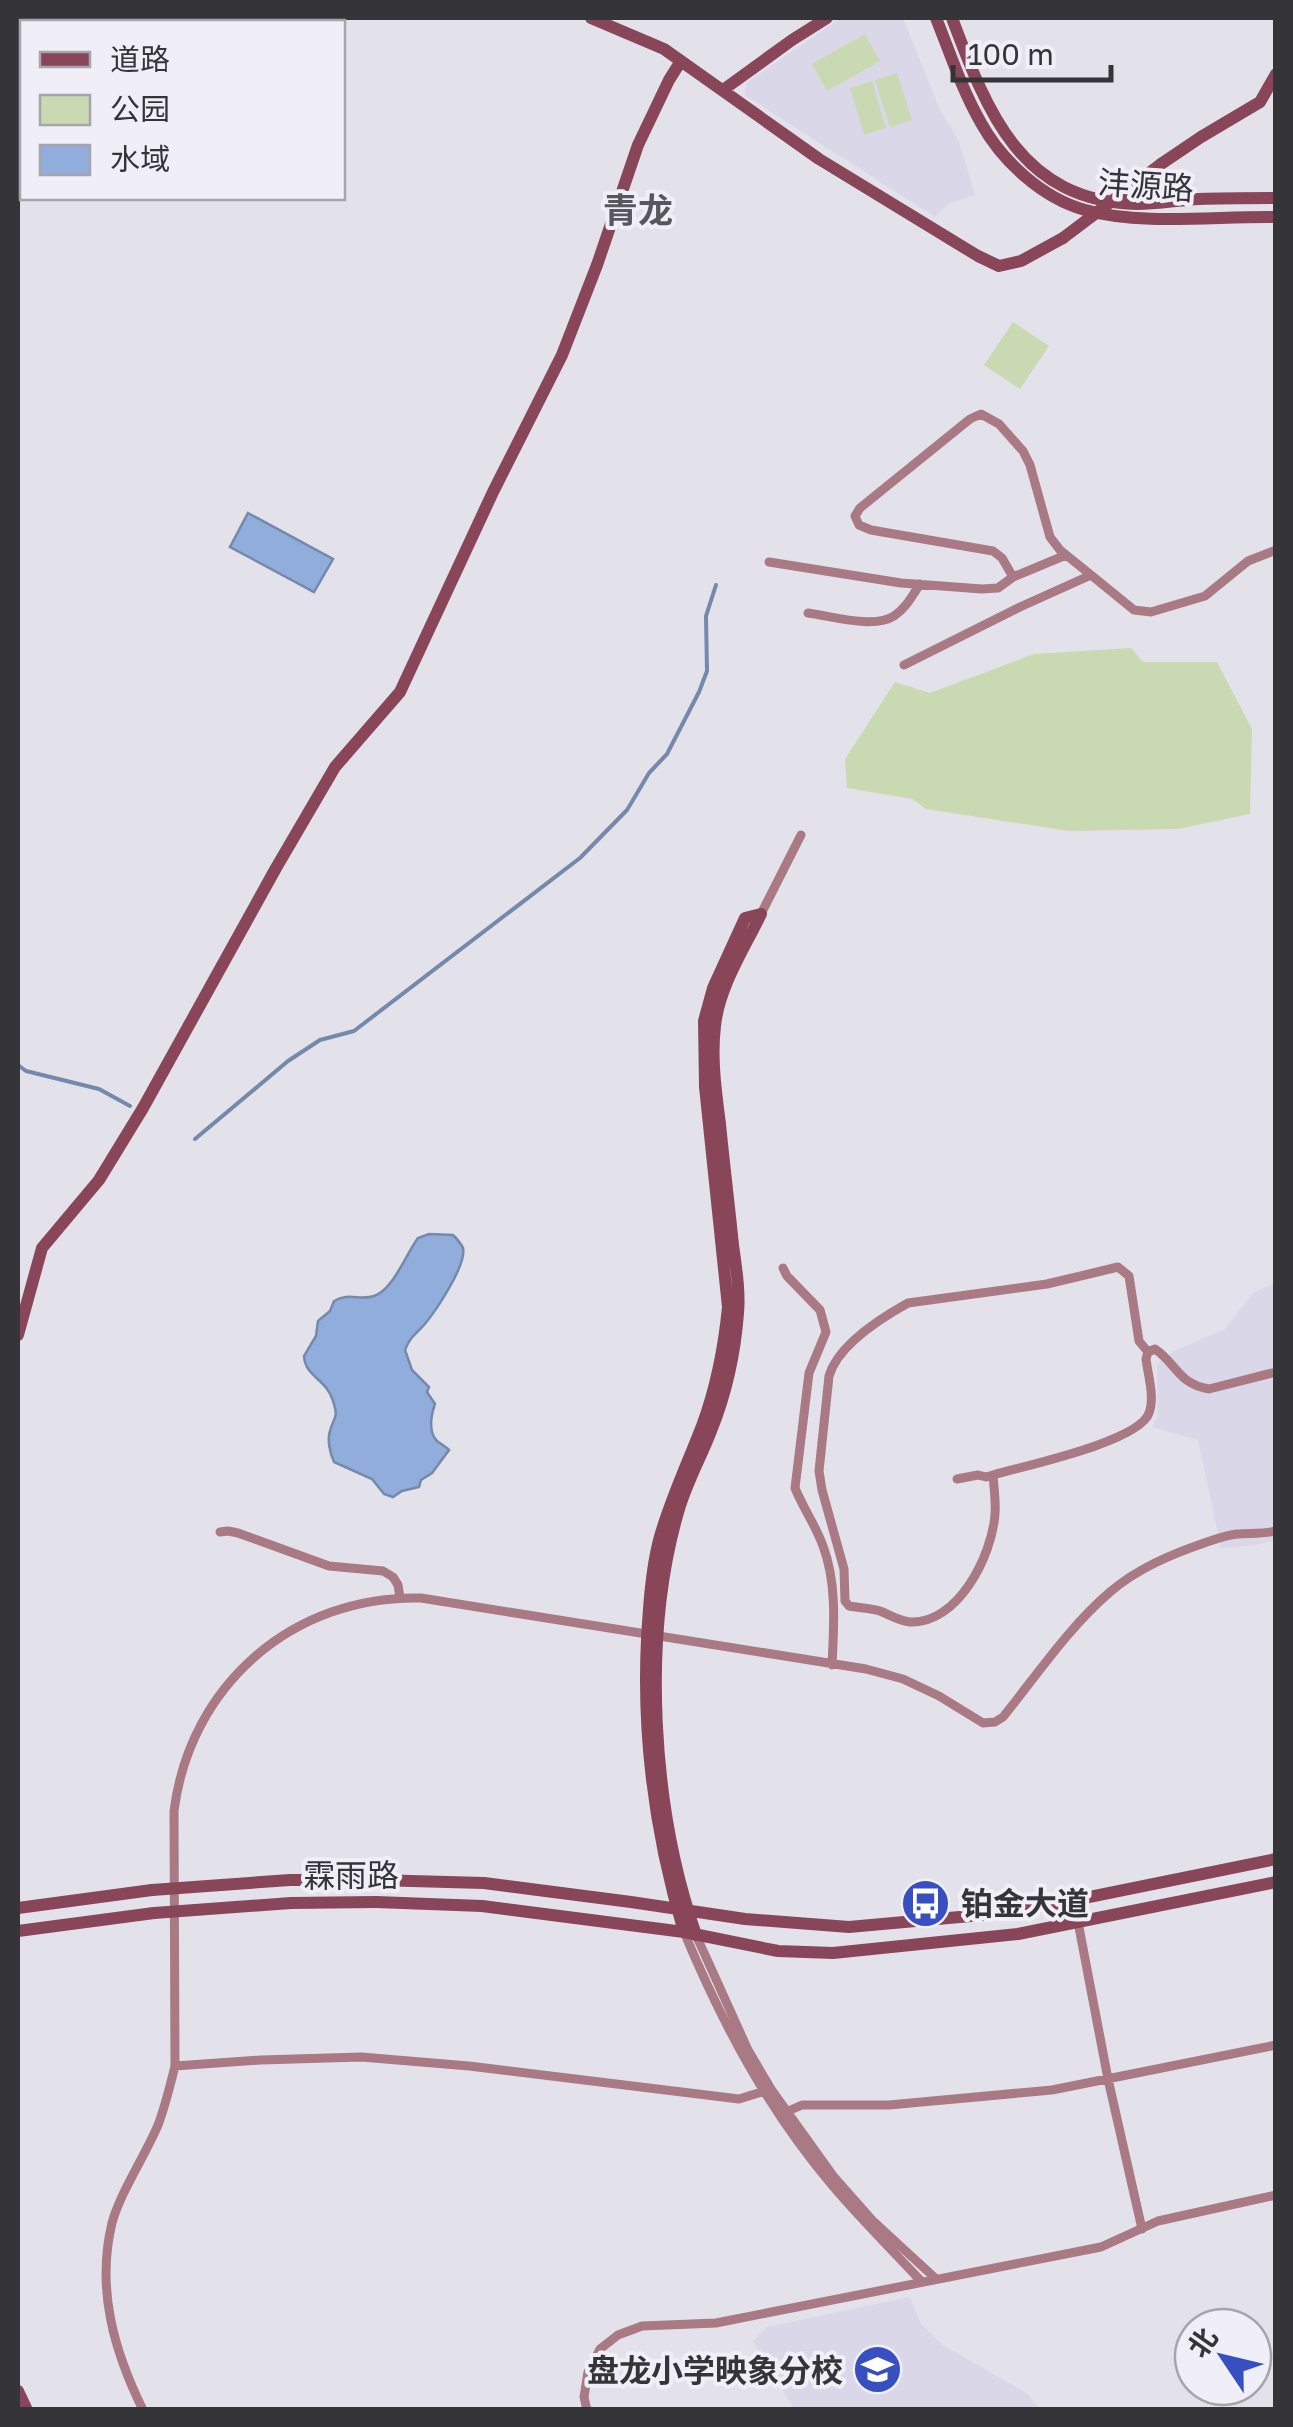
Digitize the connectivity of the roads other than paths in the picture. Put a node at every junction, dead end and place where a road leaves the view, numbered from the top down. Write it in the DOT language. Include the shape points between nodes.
graph roads {
  1 [pos="591,18"];
  2 [pos="827,18"];
  3 [pos="936,18"];
  4 [pos="952,18"];
  5 [pos="680,61"];
  6 [pos="1276,74"];
  7 [pos="723,90"];
  8 [pos="1276,198"];
  9 [pos="1276,217"];
  10 [pos="1276,550"];
  11 [pos="1066,555"];
  12 [pos="769,562"];
  13 [pos="1090,575"];
  14 [pos="1014,577"];
  15 [pos="920,584"];
  16 [pos="808,612"];
  17 [pos="904,665"];
  18 [pos="801,834"];
  19 [pos="760,914"];
  20 [pos="783,1268"];
  21 [pos="18,1335"];
  22 [pos="1148,1352"];
  23 [pos="1276,1372"];
  24 [pos="993,1475"];
  25 [pos="957,1479"];
  26 [pos="1276,1531"];
  27 [pos="220,1532"];
  28 [pos="400,1598"];
  29 [pos="653,1636"];
  30 [pos="832,1665"];
  31 [pos="1276,1859"];
  32 [pos="1276,1882"];
  33 [pos="18,1908"];
  34 [pos="682,1910"];
  35 [pos="1078,1922"];
  36 [pos="18,1931"];
  37 [pos="690,1934"];
  38 [pos="1276,2045"];
  39 [pos="175,2066"];
  40 [pos="1108,2079"];
  41 [pos="767,2090"];
  42 [pos="786,2112"];
  43 [pos="1276,2194"];
  44 [pos="1142,2229"];
  45 [pos="936,2278"];
  46 [pos="922,2281"];
  47 [pos="18,2391"];
  48 [pos="27,2410"];
  49 [pos="143,2410"];
  50 [pos="586,2410"];
  1 -- 5 [label="street"];
  2 -- 7 [label="street"];
  3 -- 9 [label="street, 沣源路" via="981,124 1017,170 1040,187 1083,210 1136,218"];
  4 -- 8 [label="street, 沣源路" via="993,117 1026,160 1059,182 1088,196 1137,204"];
  5 -- 7 [label="street"];
  5 -- 21 [label="street" via="638,145 562,355 400,692 335,768 100,1180 42,1248"];
  6 -- 7 [label="street, bridge" via="1260,102 1161,164 1064,238 999,266 819,159"];
  10 -- 13 [label="street" via="1248,560 1205,596 1150,612 1134,610"];
  11 -- 13 [label="street"];
  11 -- 14 [label="street"];
  11 -- 14 [label="street" via="1050,537 1024,451 981,414 855,516 870,530 993,552"];
  12 -- 15 [label="street"];
  13 -- 17 [label="street"];
  14 -- 15 [label="street" via="998,588"];
  15 -- 16 [label="street" via="904,608 876,622"];
  18 -- 19 [label="street"];
  19 -- 29 [label="street" via="715,1023 739,1307 735,1344 713,1428 668,1548"];
  20 -- 30 [label="street" via="820,1310 826,1332 809,1373 796,1488 832,1574"];
  22 -- 23 [label="street" via="1161,1353 1187,1381 1209,1389"];
  22 -- 24 [label="street" via="1151,1402 1143,1423 1105,1443"];
  22 -- 24 [label="street" via="1140,1341 1129,1276 1118,1266 1047,1284 908,1304 840,1353 829,1376 819,1471 850,1606 910,1622 930,1620 948,1608 970,1585 992,1536"];
  24 -- 25 [label="street"];
  26 -- 30 [label="street" via="1207,1542 1137,1573 1083,1618 995,1722 973,1718 903,1679"];
  27 -- 28 [label="street" via="329,1566 383,1571 393,1577"];
  28 -- 29 [label="street"];
  28 -- 39 [label="street" via="329,1612 273,1642 228,1684 197,1730 174,1811"];
  29 -- 30 [label="street"];
  29 -- 34 [label="street" via="656,1722"];
  31 -- 34 [label="street, 霖雨路" via="958,1918 849,1927"];
  32 -- 35 [label="street, 霖雨路"];
  33 -- 34 [label="street, 霖雨路, bridge" via="152,1890 375,1880 484,1884"];
  34 -- 37 [label="street"];
  35 -- 37 [label="street, 霖雨路" via="833,1952"];
  35 -- 40 [label="street"];
  36 -- 37 [label="street, 霖雨路, bridge" via="154,1913 376,1902 482,1906"];
  37 -- 41 [label="street"];
  38 -- 40 [label="street"];
  39 -- 41 [label="street" via="361,2058 739,2099"];
  39 -- 49 [label="street" via="158,2124 113,2221 106,2262 114,2341"];
  40 -- 42 [label="street" via="889,2105 802,2105"];
  40 -- 44 [label="street"];
  41 -- 42 [label="street"];
  41 -- 46 [label="street" via="830,2183"];
  42 -- 45 [label="street" via="860,2206"];
  43 -- 44 [label="street"];
  44 -- 45 [label="street" via="1101,2247"];
  45 -- 46 [label="street"];
  46 -- 50 [label="street" via="618,2335 600,2349 588,2372"];
  47 -- 48 [label="street"];
}
